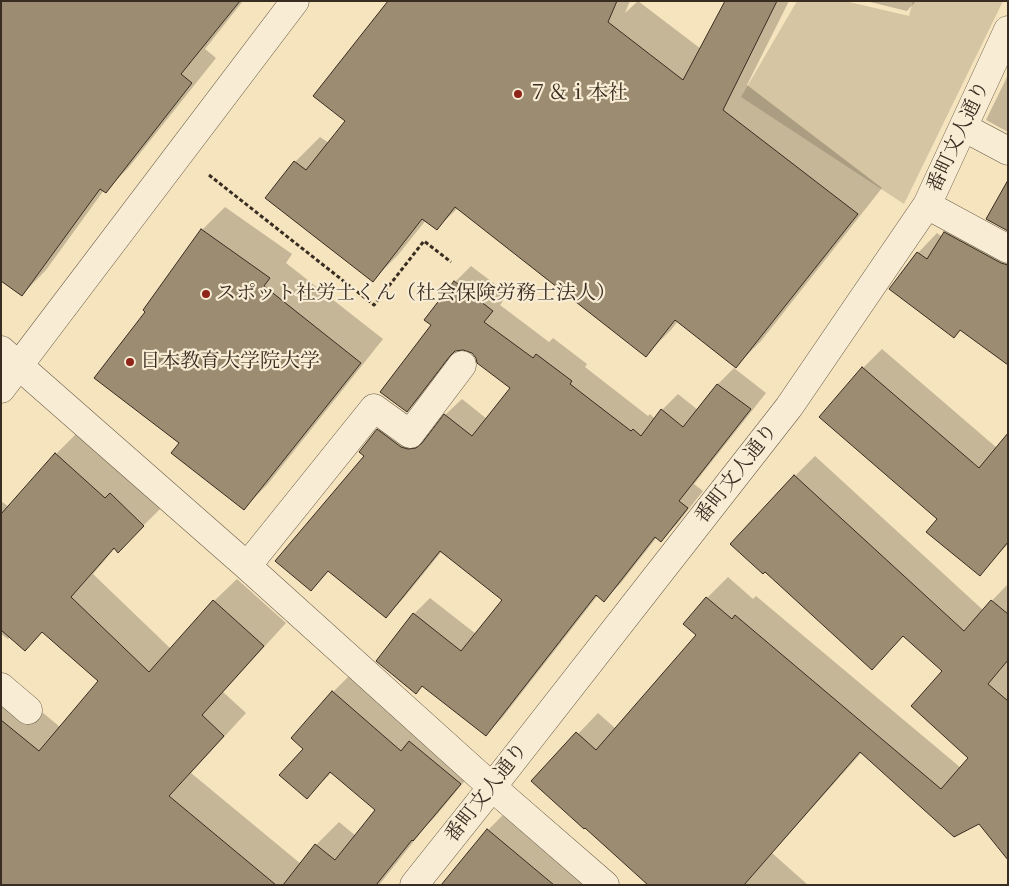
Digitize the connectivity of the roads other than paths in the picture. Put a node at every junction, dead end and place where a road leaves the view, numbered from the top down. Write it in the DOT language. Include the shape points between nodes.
graph roads {
  1 [pos="295,1"];
  2 [pos="1008,30"];
  3 [pos="964,126"];
  4 [pos="1008,151"];
  5 [pos="927,205"];
  6 [pos="1008,249"];
  7 [pos="10,358"];
  8 [pos="462,365"];
  9 [pos="1,389"];
  10 [pos="247,566"];
  11 [pos="1,687"];
  12 [pos="28,710"];
  13 [pos="492,787"];
  14 [pos="414,885"];
  15 [pos="605,885"];
  1 -- 7 [label="street"];
  2 -- 3 [label="street, 番町文人通り"];
  3 -- 4 [label="street"];
  3 -- 5 [label="street, 番町文人通り"];
  5 -- 6 [label="street"];
  5 -- 13 [label="street, 番町文人通り" via="789,407"];
  7 -- 9 [label="street"];
  7 -- 10 [label="street"];
  8 -- 10 [label="street" via="410,434 374,408"];
  10 -- 13 [label="street"];
  11 -- 12 [label="street"];
  13 -- 14 [label="street, 番町文人通り"];
  13 -- 15 [label="street"];
}
